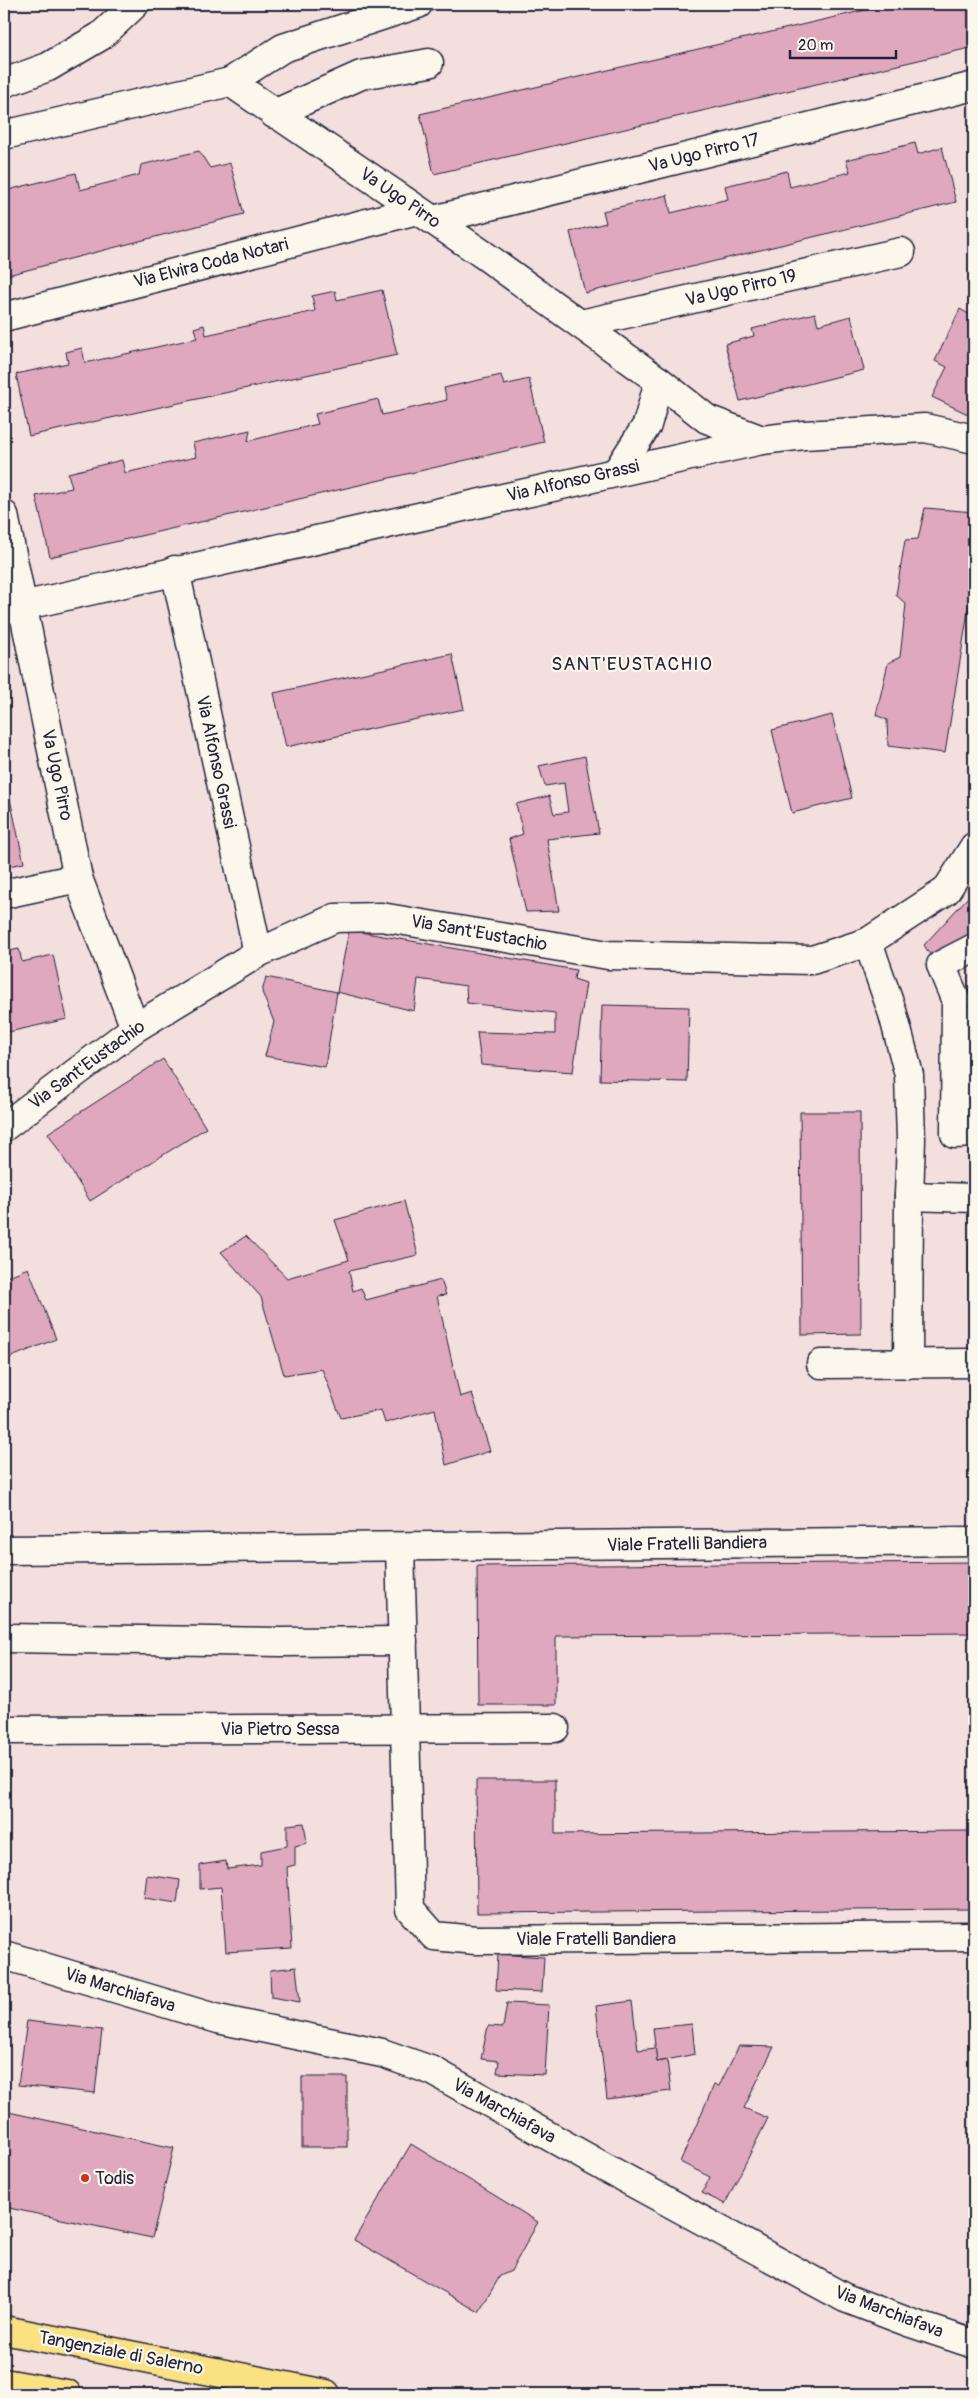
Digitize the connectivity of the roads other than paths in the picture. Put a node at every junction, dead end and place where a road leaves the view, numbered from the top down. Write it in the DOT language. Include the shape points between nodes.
graph roads {
  1 [pos="135,4"];
  2 [pos="418,4"];
  3 [pos="429,63"];
  4 [pos="230,82"];
  5 [pos="4,83"];
  6 [pos="974,86"];
  7 [pos="274,114"];
  8 [pos="4,136"];
  9 [pos="425,215"];
  10 [pos="901,252"];
  11 [pos="4,317"];
  12 [pos="581,324"];
  13 [pos="660,381"];
  14 [pos="974,439"];
  15 [pos="762,440"];
  16 [pos="618,470"];
  17 [pos="4,515"];
  18 [pos="175,570"];
  19 [pos="13,608"];
  20 [pos="974,847"];
  21 [pos="78,878"];
  22 [pos="4,894"];
  23 [pos="868,942"];
  24 [pos="974,948"];
  25 [pos="258,953"];
  26 [pos="135,1028"];
  27 [pos="4,1127"];
  28 [pos="974,1133"];
  29 [pos="909,1196"];
  30 [pos="974,1198"];
  31 [pos="974,1363"];
  32 [pos="821,1364"];
  33 [pos="908,1364"];
  34 [pos="974,1541"];
  35 [pos="400,1548"];
  36 [pos="4,1550"];
  37 [pos="4,1638"];
  38 [pos="403,1642"];
  39 [pos="404,1728"];
  40 [pos="556,1728"];
  41 [pos="4,1730"];
  42 [pos="974,1936"];
  43 [pos="4,1954"];
  44 [pos="4,2330"];
  45 [pos="974,2344"];
  46 [pos="4,2382"];
  47 [pos="68,2394"];
  48 [pos="326,2394"];
  1 -- 5 [label="street" via="101,36 48,67"];
  2 -- 4 [label="street" via="283,48"];
  3 -- 7 [label="street" via="361,75"];
  4 -- 7 [label="street, Va Ugo Pirro"];
  4 -- 8 [label="street"];
  6 -- 9 [label="street, Va Ugo Pirro 17"];
  7 -- 9 [label="street, Va Ugo Pirro"];
  9 -- 11 [label="street, Via Elvira Coda Notari"];
  9 -- 12 [label="street, Va Ugo Pirro"];
  10 -- 12 [label="street, Va Ugo Pirro 19"];
  12 -- 13 [label="street, Va Ugo Pirro"];
  13 -- 15 [label="street, Va Ugo Pirro" via="707,419"];
  13 -- 16 [label="street" via="647,425"];
  14 -- 15 [label="street, Via Alfonso Grassi" via="925,428 804,434"];
  15 -- 16 [label="street, Via Alfonso Grassi"];
  16 -- 18 [label="street, Via Alfonso Grassi"];
  17 -- 19 [label="street, Va Ugo Pirro"];
  18 -- 19 [label="street, Via Alfonso Grassi"];
  18 -- 25 [label="street, Via Alfonso Grassi"];
  19 -- 21 [label="street, Va Ugo Pirro"];
  20 -- 23 [label="street, Via Sant'Eustachio" via="946,891"];
  21 -- 22 [label="street"];
  21 -- 26 [label="street, Va Ugo Pirro"];
  23 -- 25 [label="street, Via Sant'Eustachio" via="812,960 608,955 381,917 334,918"];
  23 -- 29 [label="street" via="893,1014 909,1075"];
  24 -- 28 [label="street" via="941,965 956,1001 955,1134"];
  25 -- 26 [label="street, Via Sant'Eustachio"];
  26 -- 27 [label="street, Via Sant'Eustachio"];
  29 -- 30 [label="street"];
  29 -- 33 [label="street"];
  31 -- 33 [label="street"];
  32 -- 33 [label="street"];
  34 -- 35 [label="street, Viale Fratelli Bandiera"];
  35 -- 36 [label="street, Viale Fratelli Bandiera"];
  35 -- 38 [label="street, Viale Fratelli Bandiera"];
  37 -- 38 [label="street"];
  38 -- 39 [label="street, Viale Fratelli Bandiera"];
  39 -- 40 [label="street, Via Pietro Sessa"];
  39 -- 41 [label="street, Via Pietro Sessa"];
  39 -- 42 [label="street, Viale Fratelli Bandiera" via="410,1909 434,1936 476,1940"];
  43 -- 45 [label="street, Via Marchiafava" via="218,2019 382,2053 433,2071 845,2298"];
  44 -- 48 [label="highway, Tangenziale di Salerno"];
  46 -- 47 [label="highway"];
}
